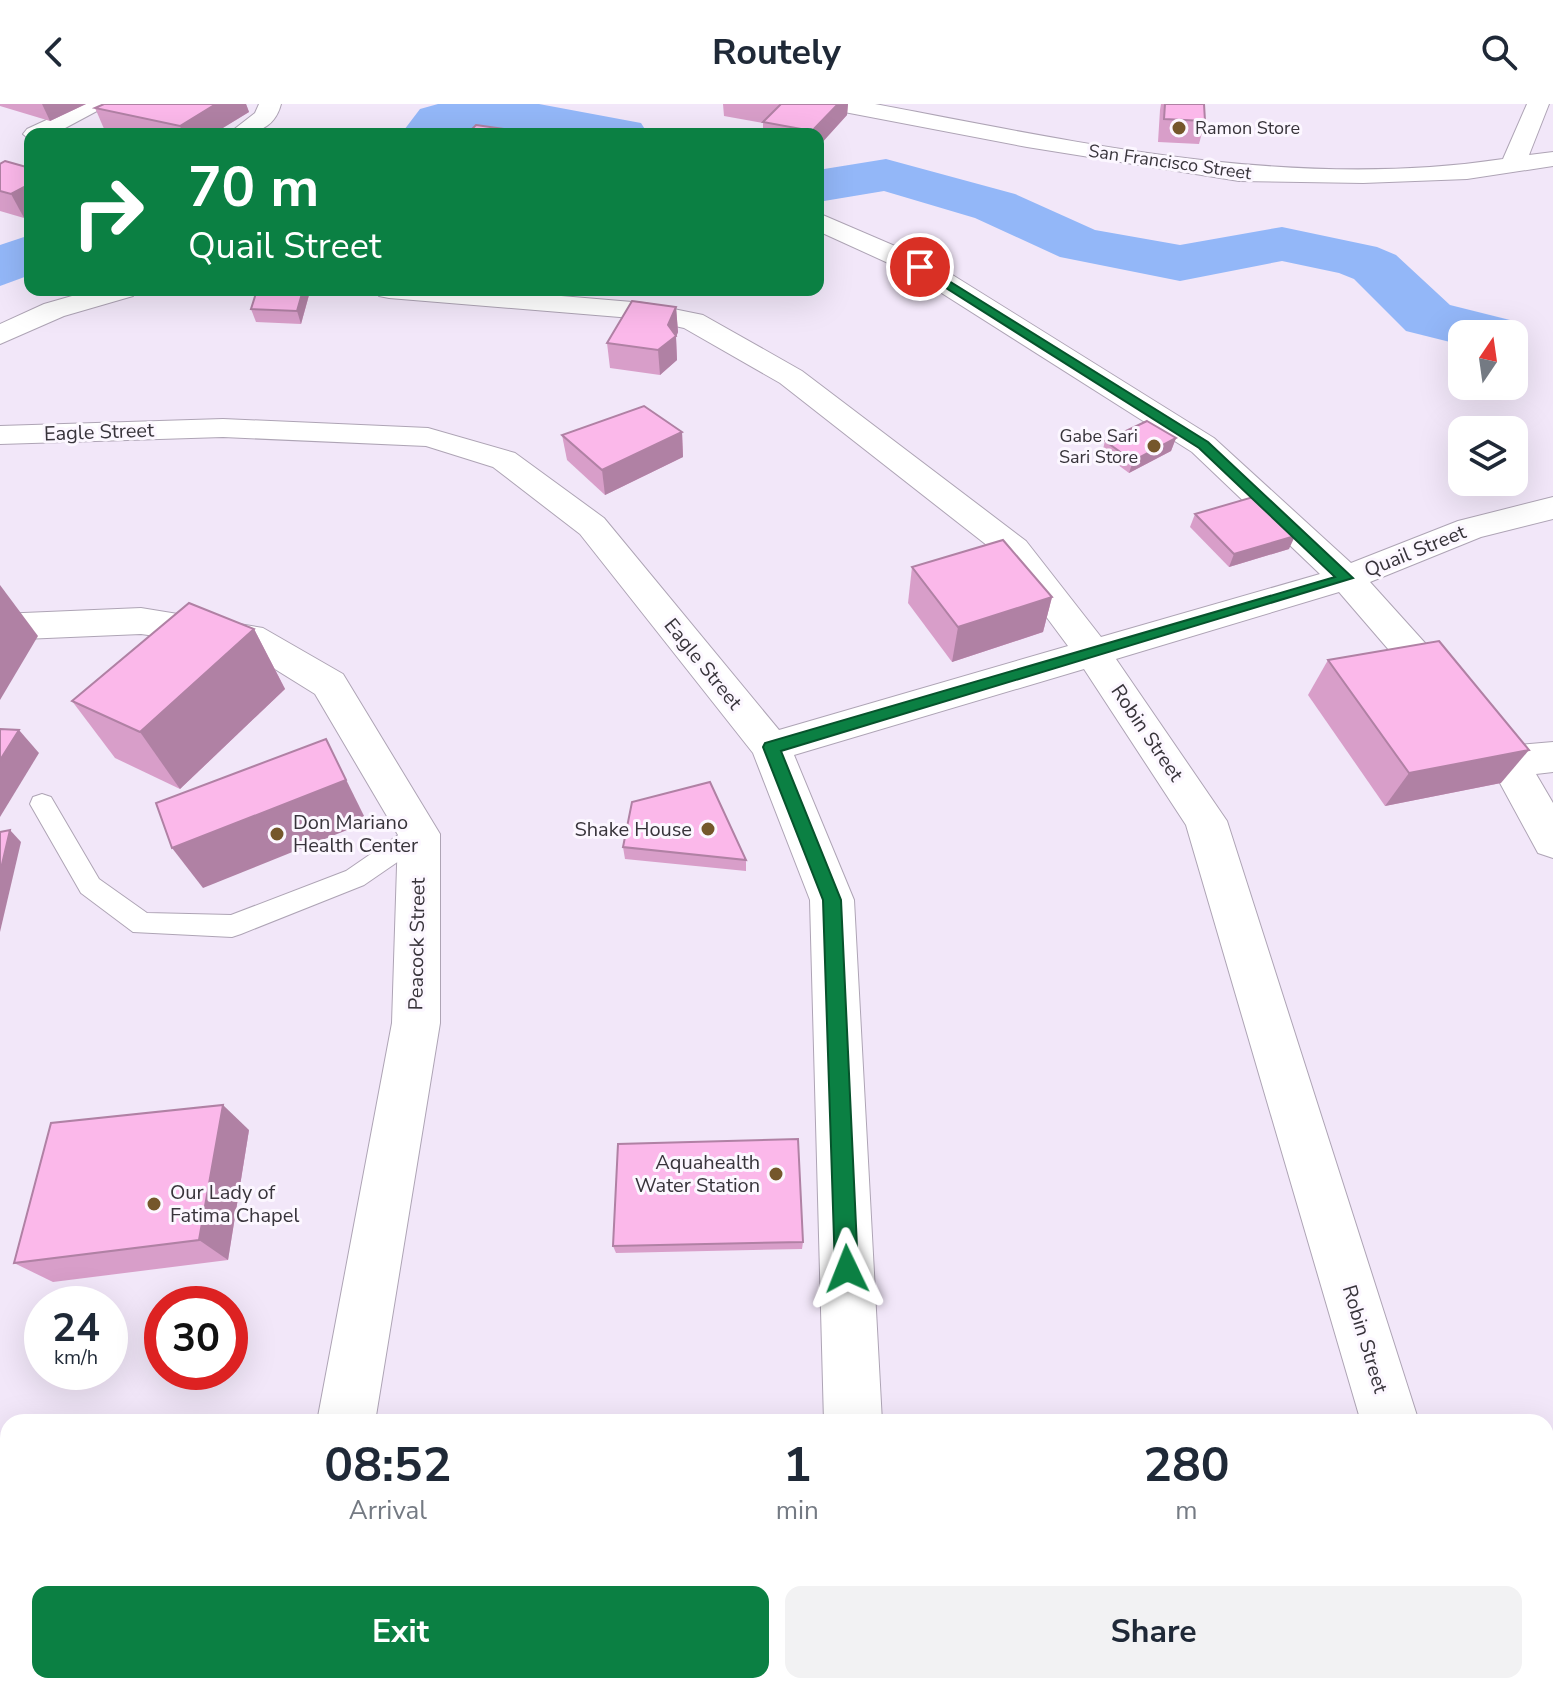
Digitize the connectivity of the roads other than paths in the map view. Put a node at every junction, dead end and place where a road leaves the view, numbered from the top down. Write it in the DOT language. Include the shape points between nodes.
graph roads {
  1 [pos="99,104"];
  2 [pos="271,104"];
  3 [pos="839,104"];
  4 [pos="1538,104"];
  5 [pos="48,128"];
  6 [pos="249,128"];
  7 [pos="1553,159"];
  8 [pos="1512,167"];
  9 [pos="824,224"];
  10 [pos="102,296"];
  11 [pos="462,296"];
  12 [pos="0,335"];
  13 [pos="0,435"];
  14 [pos="1553,508"];
  15 [pos="1346,578"];
  16 [pos="0,627"];
  17 [pos="1092,652"];
  18 [pos="771,747"];
  19 [pos="1553,757"];
  20 [pos="1508,761"];
  21 [pos="42,804"];
  22 [pos="419,834"];
  23 [pos="1553,841"];
  24 [pos="347,1414"];
  25 [pos="853,1414"];
  26 [pos="1388,1414"];
  1 -- 5 [label="street"];
  2 -- 6 [label="street" via="265,117"];
  3 -- 8 [label="street, San Francisco Street" via="1239,174 1363,176"];
  4 -- 8 [label="street"];
  7 -- 8 [label="street, San Francisco Street"];
  9 -- 15 [label="street" via="920,267 1203,445"];
  10 -- 12 [label="street" via="54,310"];
  11 -- 17 [label="street, Robin Street" via="644,311 693,321 791,377 1014,549"];
  13 -- 18 [label="street, Eagle Street" via="223,428 328,431 428,437 504,460 592,526"];
  14 -- 15 [label="street, Quail Street" via="1470,529"];
  15 -- 17 [label="street, Quail Street"];
  15 -- 20 [label="street"];
  16 -- 22 [label="street" via="141,621 250,637 329,684"];
  17 -- 18 [label="street, Quail Street"];
  17 -- 26 [label="street, Robin Street" via="1206,821"];
  18 -- 25 [label="street, Eagle Street" via="832,900"];
  19 -- 20 [label="street"];
  20 -- 23 [label="street"];
  21 -- 22 [label="lane" via="90,886 142,924 232,926 355,878"];
  22 -- 24 [label="street, Peacock Street" via="416,1023"];
}
